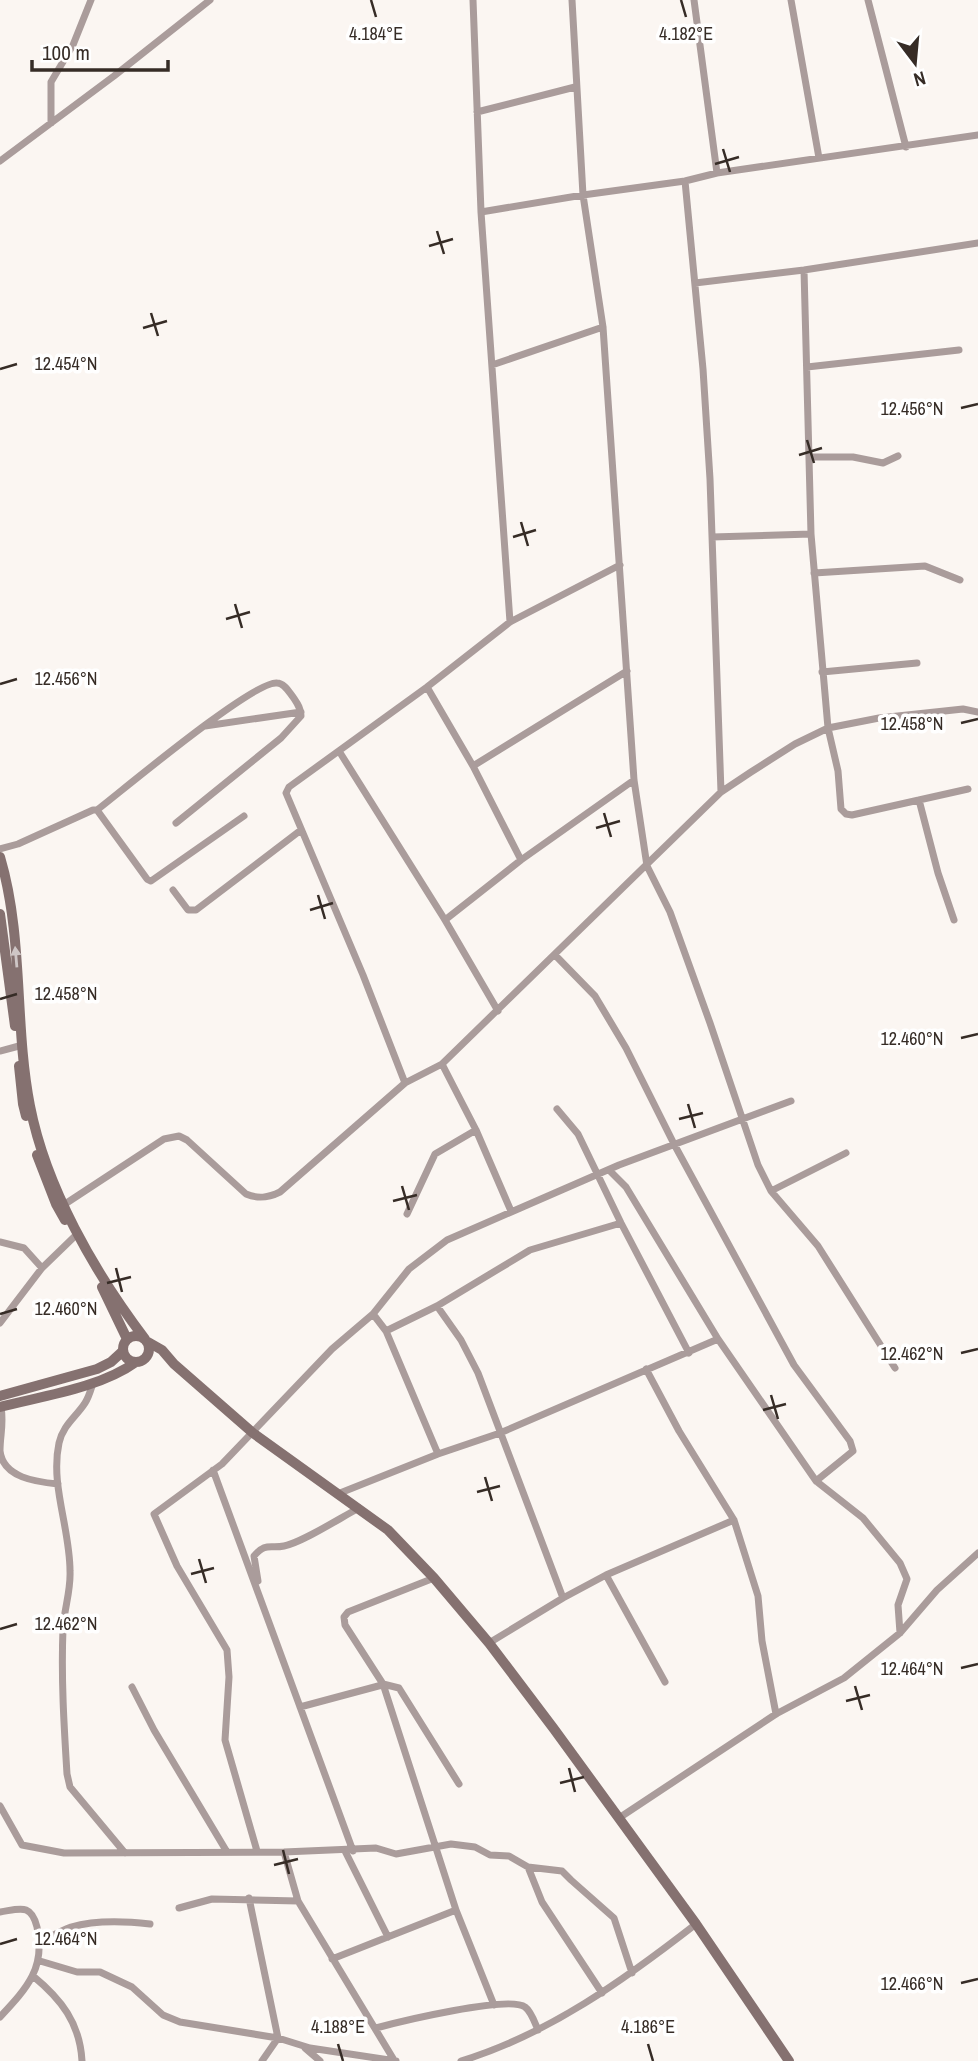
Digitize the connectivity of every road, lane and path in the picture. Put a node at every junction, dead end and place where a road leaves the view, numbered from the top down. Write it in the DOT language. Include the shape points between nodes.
graph roads {
  1 [pos="91,0"];
  2 [pos="210,0"];
  3 [pos="473,0"];
  4 [pos="572,0"];
  5 [pos="694,0"];
  6 [pos="791,0"];
  7 [pos="868,0"];
  8 [pos="575,88"];
  9 [pos="477,111"];
  10 [pos="51,124"];
  11 [pos="978,135"];
  12 [pos="906,147"];
  13 [pos="819,158"];
  14 [pos="0,161"];
  15 [pos="717,173"];
  16 [pos="685,181"];
  17 [pos="583,195"];
  18 [pos="481,212"];
  19 [pos="978,243"];
  20 [pos="804,270"];
  21 [pos="695,283"];
  22 [pos="603,327"];
  23 [pos="959,350"];
  24 [pos="492,365"];
  25 [pos="807,367"];
  26 [pos="898,456"];
  27 [pos="809,457"];
  28 [pos="811,534"];
  29 [pos="712,537"];
  30 [pos="620,565"];
  31 [pos="814,573"];
  32 [pos="960,580"];
  33 [pos="510,622"];
  34 [pos="917,663"];
  35 [pos="627,671"];
  36 [pos="822,672"];
  37 [pos="427,687"];
  38 [pos="301,712"];
  39 [pos="978,712"];
  40 [pos="202,727"];
  41 [pos="828,728"];
  42 [pos="339,751"];
  43 [pos="473,766"];
  44 [pos="634,780"];
  45 [pos="968,789"];
  46 [pos="721,792"];
  47 [pos="919,800"];
  48 [pos="97,810"];
  49 [pos="244,816"];
  50 [pos="176,823"];
  51 [pos="301,830"];
  52 [pos="0,849"];
  53 [pos="0,857"];
  54 [pos="522,860"];
  55 [pos="647,866"];
  56 [pos="173,890"];
  57 [pos="0,914"];
  58 [pos="445,920"];
  59 [pos="954,920"];
  60 [pos="1,946"];
  61 [pos="555,956"];
  62 [pos="498,1011"];
  63 [pos="19,1046"];
  64 [pos="0,1051"];
  65 [pos="442,1064"];
  66 [pos="405,1083"];
  67 [pos="791,1101"];
  68 [pos="557,1109"];
  69 [pos="743,1119"];
  70 [pos="476,1130"];
  71 [pos="674,1144"];
  72 [pos="846,1153"];
  73 [pos="610,1171"];
  74 [pos="598,1175"];
  75 [pos="771,1191"];
  76 [pos="65,1204"];
  77 [pos="512,1211"];
  78 [pos="407,1214"];
  79 [pos="621,1223"];
  80 [pos="74,1237"];
  81 [pos="0,1242"];
  82 [pos="42,1268"];
  83 [pos="437,1306"];
  84 [pos="373,1314"];
  85 [pos="0,1324"];
  86 [pos="386,1331"];
  87 [pos="127,1339"];
  88 [pos="718,1339"];
  89 [pos="146,1340"];
  90 [pos="123,1351"];
  91 [pos="689,1353"];
  92 [pos="141,1360"];
  93 [pos="174,1364"];
  94 [pos="895,1368"];
  95 [pos="646,1369"];
  96 [pos="94,1382"];
  97 [pos="0,1403"];
  98 [pos="253,1433"];
  99 [pos="500,1433"];
  100 [pos="438,1454"];
  101 [pos="213,1471"];
  102 [pos="816,1481"];
  103 [pos="58,1484"];
  104 [pos="340,1493"];
  105 [pos="359,1508"];
  106 [pos="734,1520"];
  107 [pos="978,1553"];
  108 [pos="606,1576"];
  109 [pos="434,1578"];
  110 [pos="563,1598"];
  111 [pos="261,1599"];
  112 [pos="900,1633"];
  113 [pos="489,1643"];
  114 [pos="665,1682"];
  115 [pos="383,1684"];
  116 [pos="132,1687"];
  117 [pos="300,1707"];
  118 [pos="776,1714"];
  119 [pos="459,1784"];
  120 [pos="0,1806"];
  121 [pos="619,1818"];
  122 [pos="435,1848"];
  123 [pos="257,1851"];
  124 [pos="349,1851"];
  125 [pos="227,1852"];
  126 [pos="284,1852"];
  127 [pos="125,1853"];
  128 [pos="528,1867"];
  129 [pos="249,1898"];
  130 [pos="298,1901"];
  131 [pos="179,1908"];
  132 [pos="456,1910"];
  133 [pos="0,1912"];
  134 [pos="150,1924"];
  135 [pos="696,1924"];
  136 [pos="388,1937"];
  137 [pos="40,1942"];
  138 [pos="332,1959"];
  139 [pos="40,1961"];
  140 [pos="632,1973"];
  141 [pos="33,1976"];
  142 [pos="602,1993"];
  143 [pos="494,2006"];
  144 [pos="0,2017"];
  145 [pos="376,2028"];
  146 [pos="538,2030"];
  147 [pos="278,2038"];
  148 [pos="300,2045"];
  149 [pos="395,2060"];
  150 [pos="82,2061"];
  151 [pos="262,2061"];
  152 [pos="320,2061"];
  153 [pos="461,2061"];
  154 [pos="789,2061"];
  1 -- 10 [label="street" via="73,45 51,82"];
  2 -- 10 [label="street"];
  3 -- 9 [label="street"];
  4 -- 8 [label="street"];
  5 -- 15 [label="street"];
  6 -- 13 [label="street"];
  7 -- 12 [label="street"];
  8 -- 9 [label="street"];
  8 -- 17 [label="street"];
  9 -- 18 [label="street"];
  10 -- 14 [label="street"];
  11 -- 12 [label="street"];
  12 -- 13 [label="street"];
  13 -- 15 [label="street"];
  15 -- 16 [label="street"];
  16 -- 17 [label="street"];
  16 -- 21 [label="street"];
  17 -- 18 [label="street"];
  17 -- 22 [label="street"];
  18 -- 24 [label="street"];
  19 -- 20 [label="street"];
  20 -- 21 [label="street"];
  20 -- 25 [label="street"];
  21 -- 29 [label="street"];
  22 -- 24 [label="street"];
  22 -- 30 [label="street"];
  23 -- 25 [label="street"];
  24 -- 33 [label="street"];
  25 -- 27 [label="street"];
  26 -- 27 [label="street" via="883,463 853,457"];
  27 -- 28 [label="street"];
  28 -- 29 [label="street"];
  28 -- 31 [label="street"];
  29 -- 46 [label="street"];
  30 -- 33 [label="street"];
  30 -- 35 [label="street"];
  31 -- 32 [label="street" via="925,566"];
  31 -- 36 [label="street"];
  33 -- 37 [label="street"];
  34 -- 36 [label="street"];
  35 -- 43 [label="street"];
  35 -- 44 [label="street"];
  36 -- 41 [label="street"];
  37 -- 42 [label="street"];
  37 -- 43 [label="street"];
  38 -- 40 [label="street"];
  38 -- 40 [label="street" via="276,682 264,685"];
  38 -- 50 [label="street" via="281,738"];
  39 -- 41 [label="street" via="963,709"];
  40 -- 48 [label="street"];
  41 -- 46 [label="street"];
  41 -- 47 [label="street" via="841,809 846,814"];
  42 -- 51 [label="street" via="286,793"];
  42 -- 58 [label="street"];
  43 -- 54 [label="street"];
  44 -- 54 [label="street"];
  44 -- 55 [label="street"];
  45 -- 47 [label="street"];
  46 -- 55 [label="street"];
  47 -- 59 [label="street"];
  48 -- 49 [label="street" via="149,881"];
  48 -- 52 [label="street"];
  51 -- 56 [label="street" via="196,910 188,910"];
  51 -- 66 [label="street"];
  76 -- 53 [label="main road, one-way" via="30,1105 13,920"];
  54 -- 58 [label="street"];
  55 -- 61 [label="street"];
  55 -- 69 [label="street" via="670,912"];
  57 -- 60 [label="main road"];
  58 -- 62 [label="street"];
  60 -- 63 [label="main road"];
  61 -- 62 [label="street"];
  61 -- 71 [label="street" via="595,996"];
  62 -- 65 [label="street"];
  63 -- 64 [label="street"];
  63 -- 80 [label="main road" via="23,1104 38,1159"];
  65 -- 66 [label="street"];
  65 -- 70 [label="street"];
  66 -- 76 [label="street" via="274,1195 256,1198 246,1194 178,1136 163,1139"];
  67 -- 69 [label="street"];
  68 -- 74 [label="street" via="578,1134"];
  69 -- 71 [label="street"];
  69 -- 75 [label="street"];
  70 -- 77 [label="street"];
  70 -- 78 [label="street" via="435,1154"];
  71 -- 73 [label="street"];
  71 -- 102 [label="street" via="794,1365 852,1445 853,1451"];
  72 -- 75 [label="street"];
  73 -- 74 [label="street"];
  73 -- 88 [label="street" via="638,1207"];
  74 -- 77 [label="street"];
  74 -- 79 [label="street"];
  75 -- 94 [label="street" via="818,1246"];
  76 -- 89 [label="main road" via="108,1286"];
  77 -- 84 [label="street" via="447,1240 409,1269"];
  79 -- 83 [label="street" via="530,1250"];
  79 -- 91 [label="street"];
  80 -- 82 [label="street"];
  80 -- 87 [label="main road"];
  81 -- 82 [label="street" via="24,1248"];
  82 -- 85 [label="street"];
  83 -- 86 [label="street"];
  83 -- 99 [label="street" via="478,1373"];
  84 -- 86 [label="street"];
  84 -- 98 [label="street" via="332,1349"];
  86 -- 100 [label="street"];
  87 -- 89 [label="main road" via="135,1335"];
  87 -- 90 [label="main road"];
  88 -- 91 [label="street"];
  88 -- 102 [label="street"];
  89 -- 92 [label="main road" via="150,1350"];
  89 -- 93 [label="main road"];
  90 -- 92 [label="main road" via="126,1358"];
  90 -- 97 [label="main road" via="97,1369"];
  91 -- 95 [label="street"];
  92 -- 93 [label="main road"];
  92 -- 96 [label="main road"];
  93 -- 98 [label="main road"];
  95 -- 99 [label="street"];
  95 -- 106 [label="street"];
  96 -- 97 [label="main road"];
  96 -- 103 [label="street" via="86,1402 63,1429 57,1454"];
  97 -- 103 [label="street" via="4,1423 0,1453 5,1464 33,1481"];
  98 -- 101 [label="street"];
  98 -- 104 [label="main road"];
  99 -- 100 [label="street"];
  99 -- 110 [label="street"];
  100 -- 104 [label="street"];
  101 -- 111 [label="street"];
  101 -- 123 [label="street" via="154,1514 177,1566 227,1650 225,1740"];
  102 -- 112 [label="street" via="863,1518 900,1563 907,1579 898,1605"];
  103 -- 127 [label="street" via="71,1572 61,1673 68,1781"];
  104 -- 105 [label="main road"];
  105 -- 109 [label="main road" via="388,1530"];
  105 -- 111 [label="street" via="282,1547 260,1550 254,1556"];
  106 -- 108 [label="street"];
  106 -- 118 [label="street" via="758,1596 761,1641"];
  107 -- 112 [label="street"];
  108 -- 110 [label="street"];
  108 -- 114 [label="street"];
  109 -- 113 [label="main road"];
  109 -- 115 [label="street" via="344,1617"];
  110 -- 113 [label="street"];
  111 -- 117 [label="street"];
  112 -- 118 [label="street" via="844,1678"];
  113 -- 121 [label="main road"];
  115 -- 117 [label="street"];
  115 -- 119 [label="street" via="399,1688"];
  115 -- 122 [label="street"];
  116 -- 125 [label="street"];
  117 -- 124 [label="street"];
  118 -- 121 [label="street"];
  120 -- 127 [label="street" via="22,1845 64,1853"];
  121 -- 135 [label="main road"];
  122 -- 124 [label="street" via="396,1854 376,1848"];
  122 -- 128 [label="street" via="452,1844 475,1847 490,1855 509,1856"];
  122 -- 132 [label="street"];
  123 -- 125 [label="street"];
  123 -- 126 [label="street"];
  124 -- 126 [label="street"];
  124 -- 136 [label="street"];
  125 -- 127 [label="street"];
  126 -- 130 [label="street"];
  128 -- 140 [label="street" via="562,1871 614,1918"];
  128 -- 142 [label="street" via="542,1902"];
  129 -- 130 [label="street"];
  129 -- 131 [label="street" via="212,1899"];
  129 -- 147 [label="street"];
  130 -- 138 [label="street"];
  132 -- 136 [label="street"];
  132 -- 143 [label="street"];
  133 -- 137 [label="street" via="29,1910"];
  134 -- 137 [label="street" via="86,1924"];
  135 -- 140 [label="street"];
  135 -- 154 [label="main road"];
  136 -- 138 [label="street"];
  137 -- 139 [label="street"];
  138 -- 145 [label="street"];
  139 -- 141 [label="street"];
  139 -- 147 [label="street" via="77,1972 100,1972 132,1987 163,2015 180,2022"];
  140 -- 142 [label="street"];
  141 -- 144 [label="street"];
  141 -- 150 [label="street" via="57,1996 71,2020"];
  142 -- 146 [label="street"];
  143 -- 145 [label="street" via="421,2016"];
  143 -- 146 [label="street" via="524,2006"];
  145 -- 149 [label="street"];
  146 -- 153 [label="street"];
  147 -- 148 [label="street"];
  147 -- 151 [label="street"];
  148 -- 149 [label="street"];
  148 -- 152 [label="street"];
}
